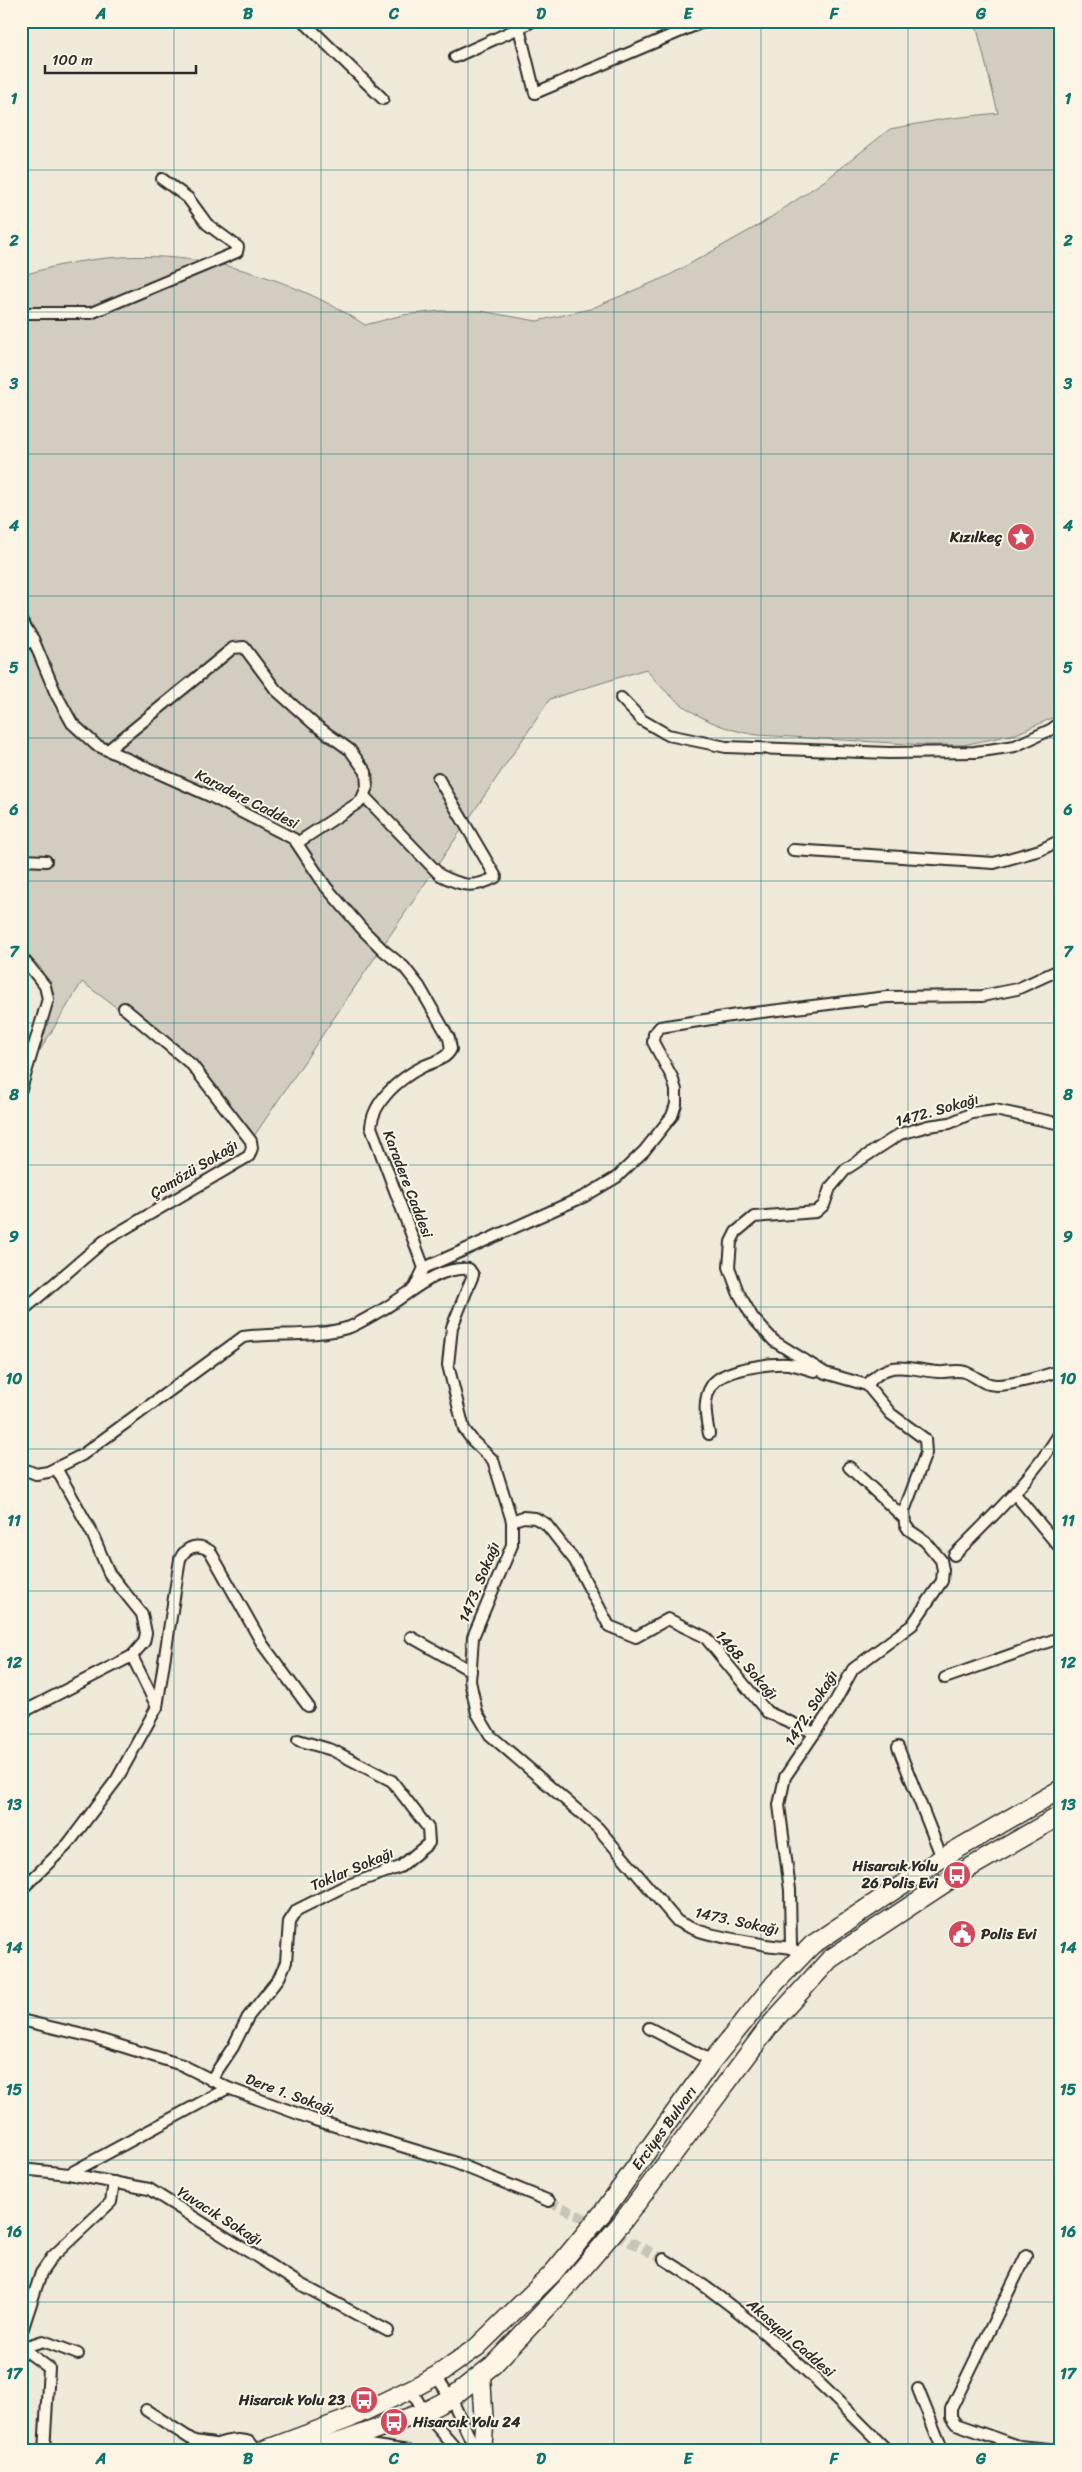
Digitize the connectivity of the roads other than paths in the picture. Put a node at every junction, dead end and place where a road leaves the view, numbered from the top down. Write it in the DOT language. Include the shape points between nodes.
graph roads {
  1 [pos="303,21"];
  2 [pos="533,21"];
  3 [pos="705,21"];
  4 [pos="517,24"];
  5 [pos="455,57"];
  6 [pos="382,100"];
  7 [pos="162,179"];
  8 [pos="21,313"];
  9 [pos="21,620"];
  10 [pos="33,639"];
  11 [pos="21,647"];
  12 [pos="621,698"];
  13 [pos="1061,722"];
  14 [pos="108,750"];
  15 [pos="438,778"];
  16 [pos="364,796"];
  17 [pos="1061,840"];
  18 [pos="298,843"];
  19 [pos="793,850"];
  20 [pos="21,860"];
  21 [pos="46,861"];
  22 [pos="21,956"];
  23 [pos="1061,969"];
  24 [pos="124,1008"];
  25 [pos="21,1089"];
  26 [pos="1061,1124"];
  27 [pos="424,1268"];
  28 [pos="415,1287"];
  29 [pos="21,1312"];
  30 [pos="1061,1370"];
  31 [pos="825,1373"];
  32 [pos="867,1385"];
  33 [pos="1061,1431"];
  34 [pos="709,1434"];
  35 [pos="21,1468"];
  36 [pos="56,1468"];
  37 [pos="849,1468"];
  38 [pos="1015,1494"];
  39 [pos="904,1518"];
  40 [pos="512,1521"];
  41 [pos="1061,1549"];
  42 [pos="954,1555"];
  43 [pos="411,1637"];
  44 [pos="1061,1643"];
  45 [pos="132,1656"];
  46 [pos="471,1671"];
  47 [pos="945,1678"];
  48 [pos="308,1706"];
  49 [pos="157,1708"];
  50 [pos="21,1713"];
  51 [pos="814,1732"];
  52 [pos="298,1740"];
  53 [pos="898,1747"];
  54 [pos="1061,1789"];
  55 [pos="1061,1815"];
  56 [pos="942,1858"];
  57 [pos="21,1890"];
  58 [pos="797,1951"];
  59 [pos="21,2020"];
  60 [pos="649,2028"];
  61 [pos="712,2061"];
  62 [pos="212,2080"];
  63 [pos="228,2088"];
  64 [pos="21,2169"];
  65 [pos="69,2174"];
  66 [pos="114,2182"];
  67 [pos="548,2202"];
  68 [pos="1026,2256"];
  69 [pos="664,2259"];
  70 [pos="388,2331"];
  71 [pos="21,2334"];
  72 [pos="21,2349"];
  73 [pos="78,2354"];
  74 [pos="481,2375"];
  75 [pos="436,2376"];
  76 [pos="411,2389"];
  77 [pos="918,2389"];
  78 [pos="451,2398"];
  79 [pos="146,2410"];
  80 [pos="424,2412"];
  81 [pos="343,2441"];
  82 [pos="214,2444"];
  83 [pos="1061,2450"];
  84 [pos="44,2451"];
  85 [pos="202,2451"];
  86 [pos="257,2451"];
  87 [pos="262,2451"];
  88 [pos="307,2451"];
  89 [pos="408,2451"];
  90 [pos="458,2451"];
  91 [pos="476,2451"];
  92 [pos="482,2451"];
  93 [pos="888,2451"];
  94 [pos="944,2451"];
  1 -- 6 [label="street"];
  2 -- 4 [label="street"];
  3 -- 4 [label="street" via="535,93"];
  4 -- 5 [label="street"];
  7 -- 8 [label="street" via="188,198 207,224 222,237 236,243 237,252 91,313"];
  9 -- 10 [label="street, Karadere Caddesi"];
  10 -- 11 [label="street"];
  10 -- 14 [label="street, Karadere Caddesi" via="72,723 96,745"];
  12 -- 13 [label="street" via="642,720 668,735 726,746 889,753 975,752 1015,746"];
  14 -- 16 [label="street" via="234,648 242,646 247,648 276,690 350,750 366,772 368,787"];
  14 -- 18 [label="street, Karadere Caddesi" via="210,796 294,838"];
  15 -- 16 [label="street" via="496,877 482,884 470,886 440,874"];
  16 -- 18 [label="street"];
  17 -- 19 [label="street" via="994,864"];
  18 -- 27 [label="street, Karadere Caddesi" via="326,887 419,986 451,1041 447,1056 398,1084 375,1109 372,1118 373,1137"];
  20 -- 21 [label="street"];
  22 -- 25 [label="street" via="45,986 48,999"];
  23 -- 27 [label="street" via="1017,989 982,996 887,997 660,1027 653,1042 672,1077 676,1104 672,1116 644,1151 617,1177 585,1196"];
  24 -- 29 [label="street, Çamözü Sokağı" via="201,1074 251,1141 251,1152 104,1241"];
  26 -- 31 [label="street, 1472. Sokağı" via="995,1110 972,1113 950,1123 900,1134 846,1170 830,1188 824,1205 816,1212 754,1217 740,1228 730,1242 729,1267 746,1305 774,1341"];
  27 -- 28 [label="street"];
  28 -- 36 [label="street" via="383,1310 350,1327 307,1334 264,1334 243,1338 82,1455"];
  28 -- 40 [label="street, 1473. Sokağı" via="452,1270 472,1272 452,1327 448,1365 464,1428 493,1460"];
  30 -- 32 [label="street" via="998,1385 975,1379 964,1372 925,1371 901,1366 880,1372"];
  31 -- 32 [label="street, 1472. Sokağı"];
  31 -- 34 [label="street" via="790,1364 766,1365 724,1374 712,1384 706,1401"];
  32 -- 39 [label="street" via="891,1414 927,1443"];
  33 -- 38 [label="street"];
  35 -- 36 [label="street" via="36,1474"];
  36 -- 45 [label="street" via="110,1573 142,1614 146,1632 144,1642"];
  37 -- 39 [label="street, 1472. Sokağı"];
  38 -- 41 [label="street"];
  38 -- 42 [label="street"];
  39 -- 51 [label="street, 1472. Sokağı" via="909,1530 925,1541 941,1560 944,1570 942,1581 912,1625 853,1668 831,1709"];
  40 -- 46 [label="street, 1473. Sokağı" via="512,1545 473,1637"];
  40 -- 51 [label="street, 1468. Sokağı" via="535,1518 546,1524 575,1560 609,1626 636,1637 668,1620 705,1637 766,1712"];
  43 -- 46 [label="street"];
  44 -- 47 [label="street" via="1056,1639"];
  45 -- 49 [label="street"];
  45 -- 50 [label="street"];
  46 -- 58 [label="street, 1473. Sokağı" via="477,1713 490,1735 598,1828 677,1921 691,1930"];
  48 -- 49 [label="street" via="263,1645 210,1551 199,1546 187,1549 180,1559"];
  49 -- 57 [label="street" via="117,1779 68,1844"];
  51 -- 58 [label="street, 1472. Sokağı" via="784,1777 779,1806"];
  52 -- 62 [label="street, Toklar Sokağı" via="332,1750 392,1780 428,1828 430,1838 426,1847 400,1867 345,1886 292,1915 286,1962 279,1978 248,2017"];
  53 -- 56 [label="street"];
  54 -- 56 [label="highway, Erciyes Bulvarı"];
  55 -- 74 [label="highway, Erciyes Bulvarı" via="957,1875 830,1959 770,2025 623,2221 566,2288"];
  56 -- 58 [label="highway, Erciyes Bulvarı" via="812,1945"];
  58 -- 61 [label="highway, Erciyes Bulvarı" via="775,1984"];
  59 -- 62 [label="street, Dere 1. Sokağı" via="92,2037 182,2065"];
  60 -- 61 [label="street"];
  61 -- 75 [label="highway, Erciyes Bulvarı" via="604,2210 552,2274 477,2347"];
  62 -- 63 [label="street, Dere 1. Sokağı"];
  63 -- 65 [label="street"];
  63 -- 67 [label="street, Dere 1. Sokağı" via="315,2120 450,2161"];
  64 -- 65 [label="street, Yuvacık Sokağı"];
  65 -- 66 [label="street, Yuvacık Sokağı"];
  66 -- 70 [label="street, Yuvacık Sokağı" via="149,2189 300,2284"];
  66 -- 71 [label="street" via="111,2202 52,2258 41,2273"];
  68 -- 83 [label="street" via="950,2413 956,2424 1018,2446"];
  69 -- 93 [label="street, Akasyalı Caddesi" via="690,2274 737,2310 809,2372"];
  72 -- 73 [label="street" via="43,2342"];
  72 -- 84 [label="street" via="49,2368"];
  74 -- 78 [label="highway, Erciyes Bulvarı"];
  74 -- 92 [label="highway"];
  75 -- 76 [label="highway, Erciyes Bulvarı"];
  75 -- 78 [label="street"];
  76 -- 80 [label="street"];
  76 -- 87 [label="highway, Erciyes Bulvarı" via="348,2419"];
  77 -- 94 [label="street"];
  78 -- 80 [label="highway, Erciyes Bulvarı"];
  78 -- 91 [label="street"];
  79 -- 82 [label="street" via="194,2441"];
  80 -- 81 [label="highway, Erciyes Bulvarı"];
  80 -- 90 [label="street"];
  81 -- 88 [label="highway, Erciyes Bulvarı"];
  81 -- 89 [label="street"];
  82 -- 85 [label="street"];
  82 -- 86 [label="street" via="244,2440 255,2445"];
}
